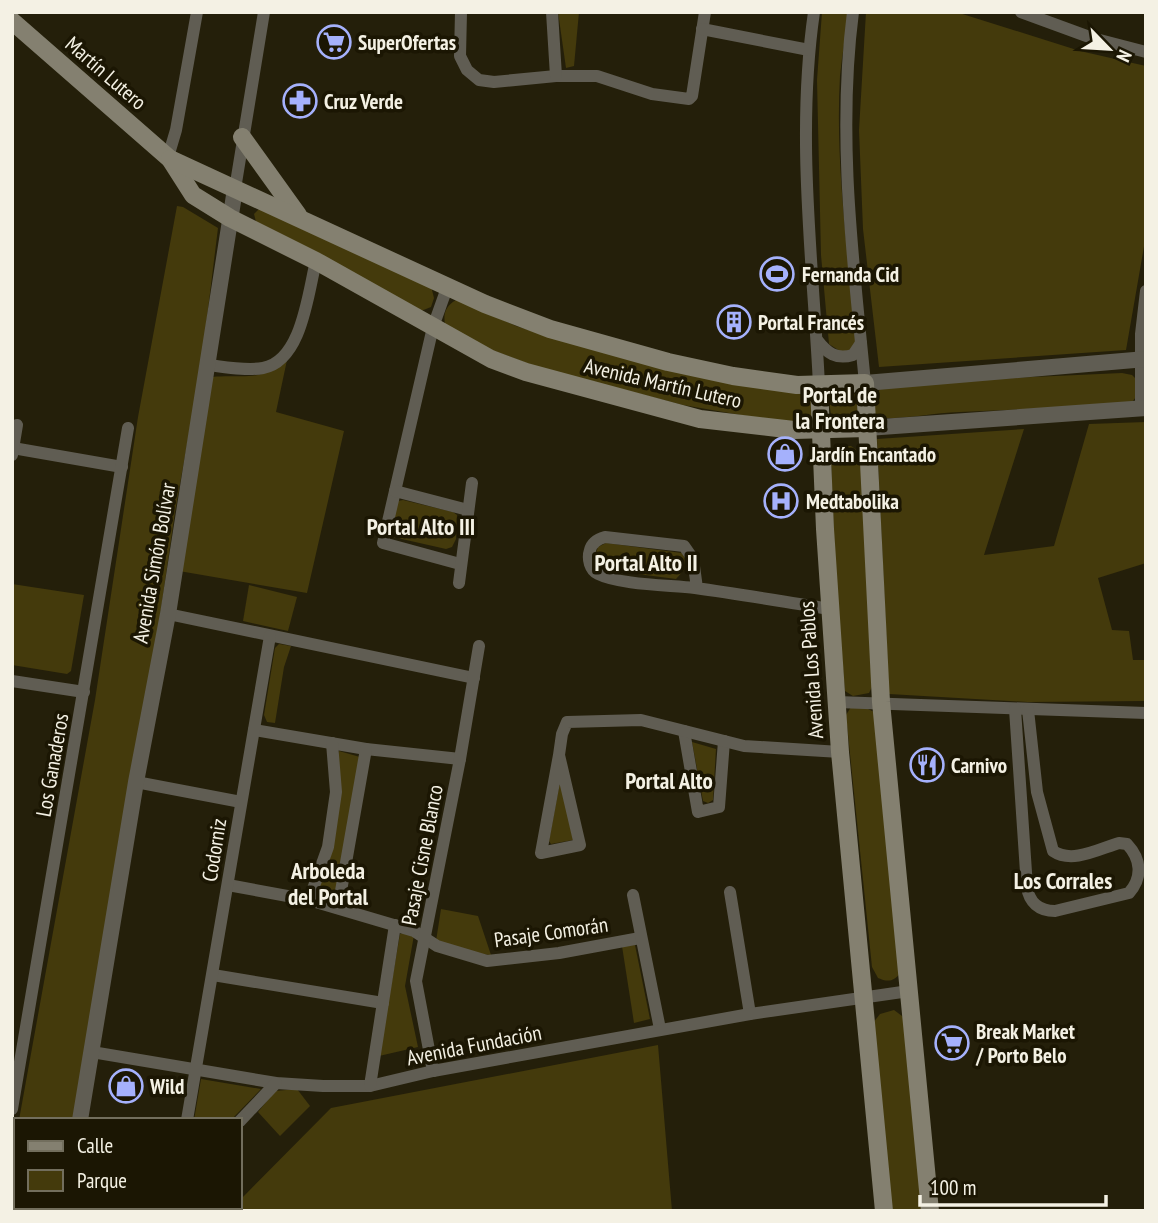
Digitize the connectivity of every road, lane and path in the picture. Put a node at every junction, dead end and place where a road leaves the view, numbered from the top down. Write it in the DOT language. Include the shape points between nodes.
graph roads {
  1 [pos="197,12"];
  2 [pos="264,12"];
  3 [pos="461,12"];
  4 [pos="552,12"];
  5 [pos="705,12"];
  6 [pos="814,12"];
  7 [pos="853,12"];
  8 [pos="1021,12"];
  9 [pos="12,21"];
  10 [pos="702,29"];
  11 [pos="809,50"];
  12 [pos="1146,52"];
  13 [pos="556,76"];
  14 [pos="242,137"];
  15 [pos="169,158"];
  16 [pos="235,189"];
  17 [pos="230,218"];
  18 [pos="300,218"];
  19 [pos="316,261"];
  20 [pos="447,285"];
  21 [pos="1146,291"];
  22 [pos="433,327"];
  23 [pos="817,340"];
  24 [pos="861,343"];
  25 [pos="1143,360"];
  26 [pos="208,365"];
  27 [pos="864,383"];
  28 [pos="819,386"];
  29 [pos="1143,409"];
  30 [pos="17,425"];
  31 [pos="128,428"];
  32 [pos="867,428"];
  33 [pos="822,430"];
  34 [pos="13,452"];
  35 [pos="122,467"];
  36 [pos="472,483"];
  37 [pos="395,491"];
  38 [pos="468,510"];
  39 [pos="460,564"];
  40 [pos="459,583"];
  41 [pos="697,588"];
  42 [pos="830,609"];
  43 [pos="167,614"];
  44 [pos="270,636"];
  45 [pos="479,646"];
  46 [pos="474,678"];
  47 [pos="12,681"];
  48 [pos="84,692"];
  49 [pos="837,702"];
  50 [pos="881,702"];
  51 [pos="1022,710"];
  52 [pos="1146,713"];
  53 [pos="254,730"];
  54 [pos="684,731"];
  55 [pos="723,741"];
  56 [pos="332,743"];
  57 [pos="366,749"];
  58 [pos="840,752"];
  59 [pos="559,755"];
  60 [pos="460,760"];
  61 [pos="136,782"];
  62 [pos="241,802"];
  63 [pos="1044,819"];
  64 [pos="1024,825"];
  65 [pos="228,885"];
  66 [pos="730,892"];
  67 [pos="633,895"];
  68 [pos="309,900"];
  69 [pos="338,908"];
  70 [pos="395,925"];
  71 [pos="426,938"];
  72 [pos="640,938"];
  73 [pos="213,975"];
  74 [pos="909,991"];
  75 [pos="864,997"];
  76 [pos="383,1003"];
  77 [pos="750,1013"];
  78 [pos="660,1029"];
  79 [pos="19,1034"];
  80 [pos="92,1052"];
  81 [pos="195,1070"];
  82 [pos="433,1071"];
  83 [pos="276,1083"];
  84 [pos="370,1086"];
  85 [pos="12,1109"];
  86 [pos="80,1118"];
  87 [pos="187,1118"];
  88 [pos="242,1119"];
  89 [pos="66,1209"];
  90 [pos="88,1211"];
  91 [pos="884,1211"];
  92 [pos="930,1211"];
  1 -- 15 [label="street"];
  2 -- 14 [label="street, Avenida Simón Bolívar"];
  3 -- 13 [label="street" via="460,57 472,76 494,82"];
  4 -- 13 [label="street"];
  5 -- 10 [label="street"];
  6 -- 11 [label="street, Avenida Los Pablos"];
  7 -- 24 [label="street" via="846,171"];
  8 -- 12 [label="street"];
  9 -- 15 [label="main road, Martín Lutero"];
  10 -- 11 [label="street"];
  10 -- 13 [label="street" via="689,99 652,94 597,76"];
  11 -- 23 [label="street, Avenida Los Pablos" via="807,164"];
  14 -- 16 [label="street, Avenida Simón Bolívar"];
  14 -- 18 [label="main road"];
  15 -- 16 [label="main road, Avenida Martín Lutero"];
  15 -- 17 [label="main road, Avenida Martín Lutero" via="193,195"];
  16 -- 17 [label="street, Avenida Simón Bolívar"];
  16 -- 18 [label="main road, Avenida Martín Lutero"];
  17 -- 19 [label="main road, Avenida Martín Lutero"];
  17 -- 26 [label="street, Avenida Simón Bolívar"];
  18 -- 20 [label="main road, Avenida Martín Lutero"];
  19 -- 22 [label="main road, Avenida Martín Lutero"];
  19 -- 26 [label="street" via="300,327 286,355 264,368"];
  20 -- 22 [label="street"];
  20 -- 28 [label="main road, Avenida Martín Lutero" via="523,321 624,351 733,376"];
  21 -- 25 [label="street"];
  22 -- 33 [label="main road, Avenida Martín Lutero" via="510,367 677,414"];
  22 -- 37 [label="street"];
  23 -- 24 [label="street" via="839,358 853,355"];
  23 -- 28 [label="street, Avenida Los Pablos"];
  24 -- 27 [label="street"];
  25 -- 27 [label="street, Avenida Martín Lutero"];
  25 -- 29 [label="street"];
  26 -- 43 [label="street, Avenida Simón Bolívar"];
  27 -- 28 [label="main road, Avenida Martín Lutero"];
  27 -- 32 [label="main road"];
  28 -- 33 [label="main road, Avenida Los Pablos"];
  29 -- 32 [label="street, Avenida Martín Lutero"];
  30 -- 34 [label="street"];
  31 -- 35 [label="street, Los Ganaderos"];
  32 -- 33 [label="main road, Avenida Martín Lutero"];
  32 -- 50 [label="main road"];
  33 -- 42 [label="main road, Avenida Los Pablos"];
  34 -- 35 [label="street"];
  35 -- 48 [label="street, Los Ganaderos"];
  36 -- 38 [label="street"];
  37 -- 38 [label="street"];
  37 -- 39 [label="street" via="383,543"];
  38 -- 39 [label="street"];
  39 -- 40 [label="street"];
  41 -- 41 [label="street" via="693,559 684,546 606,537 590,549 591,565 598,574"];
  41 -- 42 [label="street"];
  42 -- 49 [label="main road, Avenida Los Pablos"];
  43 -- 44 [label="street"];
  43 -- 61 [label="street, Avenida Simón Bolívar"];
  44 -- 46 [label="street"];
  44 -- 53 [label="street, Codorniz"];
  45 -- 46 [label="street, Pasaje Cisne Blanco"];
  46 -- 60 [label="street, Pasaje Cisne Blanco"];
  47 -- 48 [label="street"];
  48 -- 79 [label="street, Los Ganaderos"];
  49 -- 50 [label="street"];
  49 -- 58 [label="main road, Avenida Los Pablos"];
  50 -- 51 [label="street"];
  50 -- 74 [label="main road"];
  51 -- 52 [label="street"];
  51 -- 63 [label="street"];
  51 -- 64 [label="street"];
  53 -- 56 [label="street"];
  53 -- 62 [label="street, Codorniz"];
  54 -- 55 [label="street"];
  54 -- 55 [label="street" via="698,812 719,807"];
  54 -- 59 [label="street" via="641,720 567,722"];
  55 -- 58 [label="street"];
  56 -- 57 [label="street"];
  56 -- 68 [label="street" via="335,803 328,847"];
  57 -- 60 [label="street"];
  57 -- 69 [label="street"];
  58 -- 75 [label="main road, Avenida Los Pablos"];
  59 -- 59 [label="street" via="580,845 541,853 547,816"];
  60 -- 71 [label="street, Pasaje Cisne Blanco"];
  61 -- 62 [label="street"];
  61 -- 80 [label="street, Avenida Simón Bolívar"];
  62 -- 65 [label="street, Codorniz"];
  63 -- 64 [label="street"];
  63 -- 64 [label="street" via="1053,851 1060,856 1071,858 1127,844 1138,862 1139,875 1129,893 1061,910 1042,909 1028,893"];
  65 -- 68 [label="street, Pasaje Comorán"];
  65 -- 73 [label="street, Codorniz"];
  66 -- 77 [label="street"];
  67 -- 72 [label="street"];
  68 -- 69 [label="street, Pasaje Comorán"];
  69 -- 70 [label="street, Pasaje Comorán"];
  70 -- 71 [label="street, Pasaje Comorán"];
  70 -- 76 [label="street"];
  71 -- 72 [label="street, Pasaje Comorán" via="437,946 487,961"];
  71 -- 82 [label="street, Pasaje Cisne Blanco" via="416,981"];
  72 -- 78 [label="street"];
  73 -- 76 [label="street"];
  73 -- 81 [label="street, Codorniz"];
  74 -- 75 [label="street"];
  74 -- 92 [label="main road"];
  75 -- 77 [label="street, Avenida Fundación"];
  75 -- 91 [label="main road, Avenida Los Pablos"];
  76 -- 84 [label="street"];
  77 -- 78 [label="street, Avenida Fundación"];
  78 -- 82 [label="street, Avenida Fundación"];
  79 -- 85 [label="street, Los Ganaderos"];
  80 -- 81 [label="street, Avenida Fundación"];
  80 -- 86 [label="street, Avenida Simón Bolívar"];
  81 -- 83 [label="street, Avenida Fundación"];
  81 -- 87 [label="street, Codorniz"];
  82 -- 84 [label="street, Avenida Fundación"];
  83 -- 84 [label="street, Avenida Fundación"];
  83 -- 88 [label="street"];
  89 -- 90 [label="street"];
}
